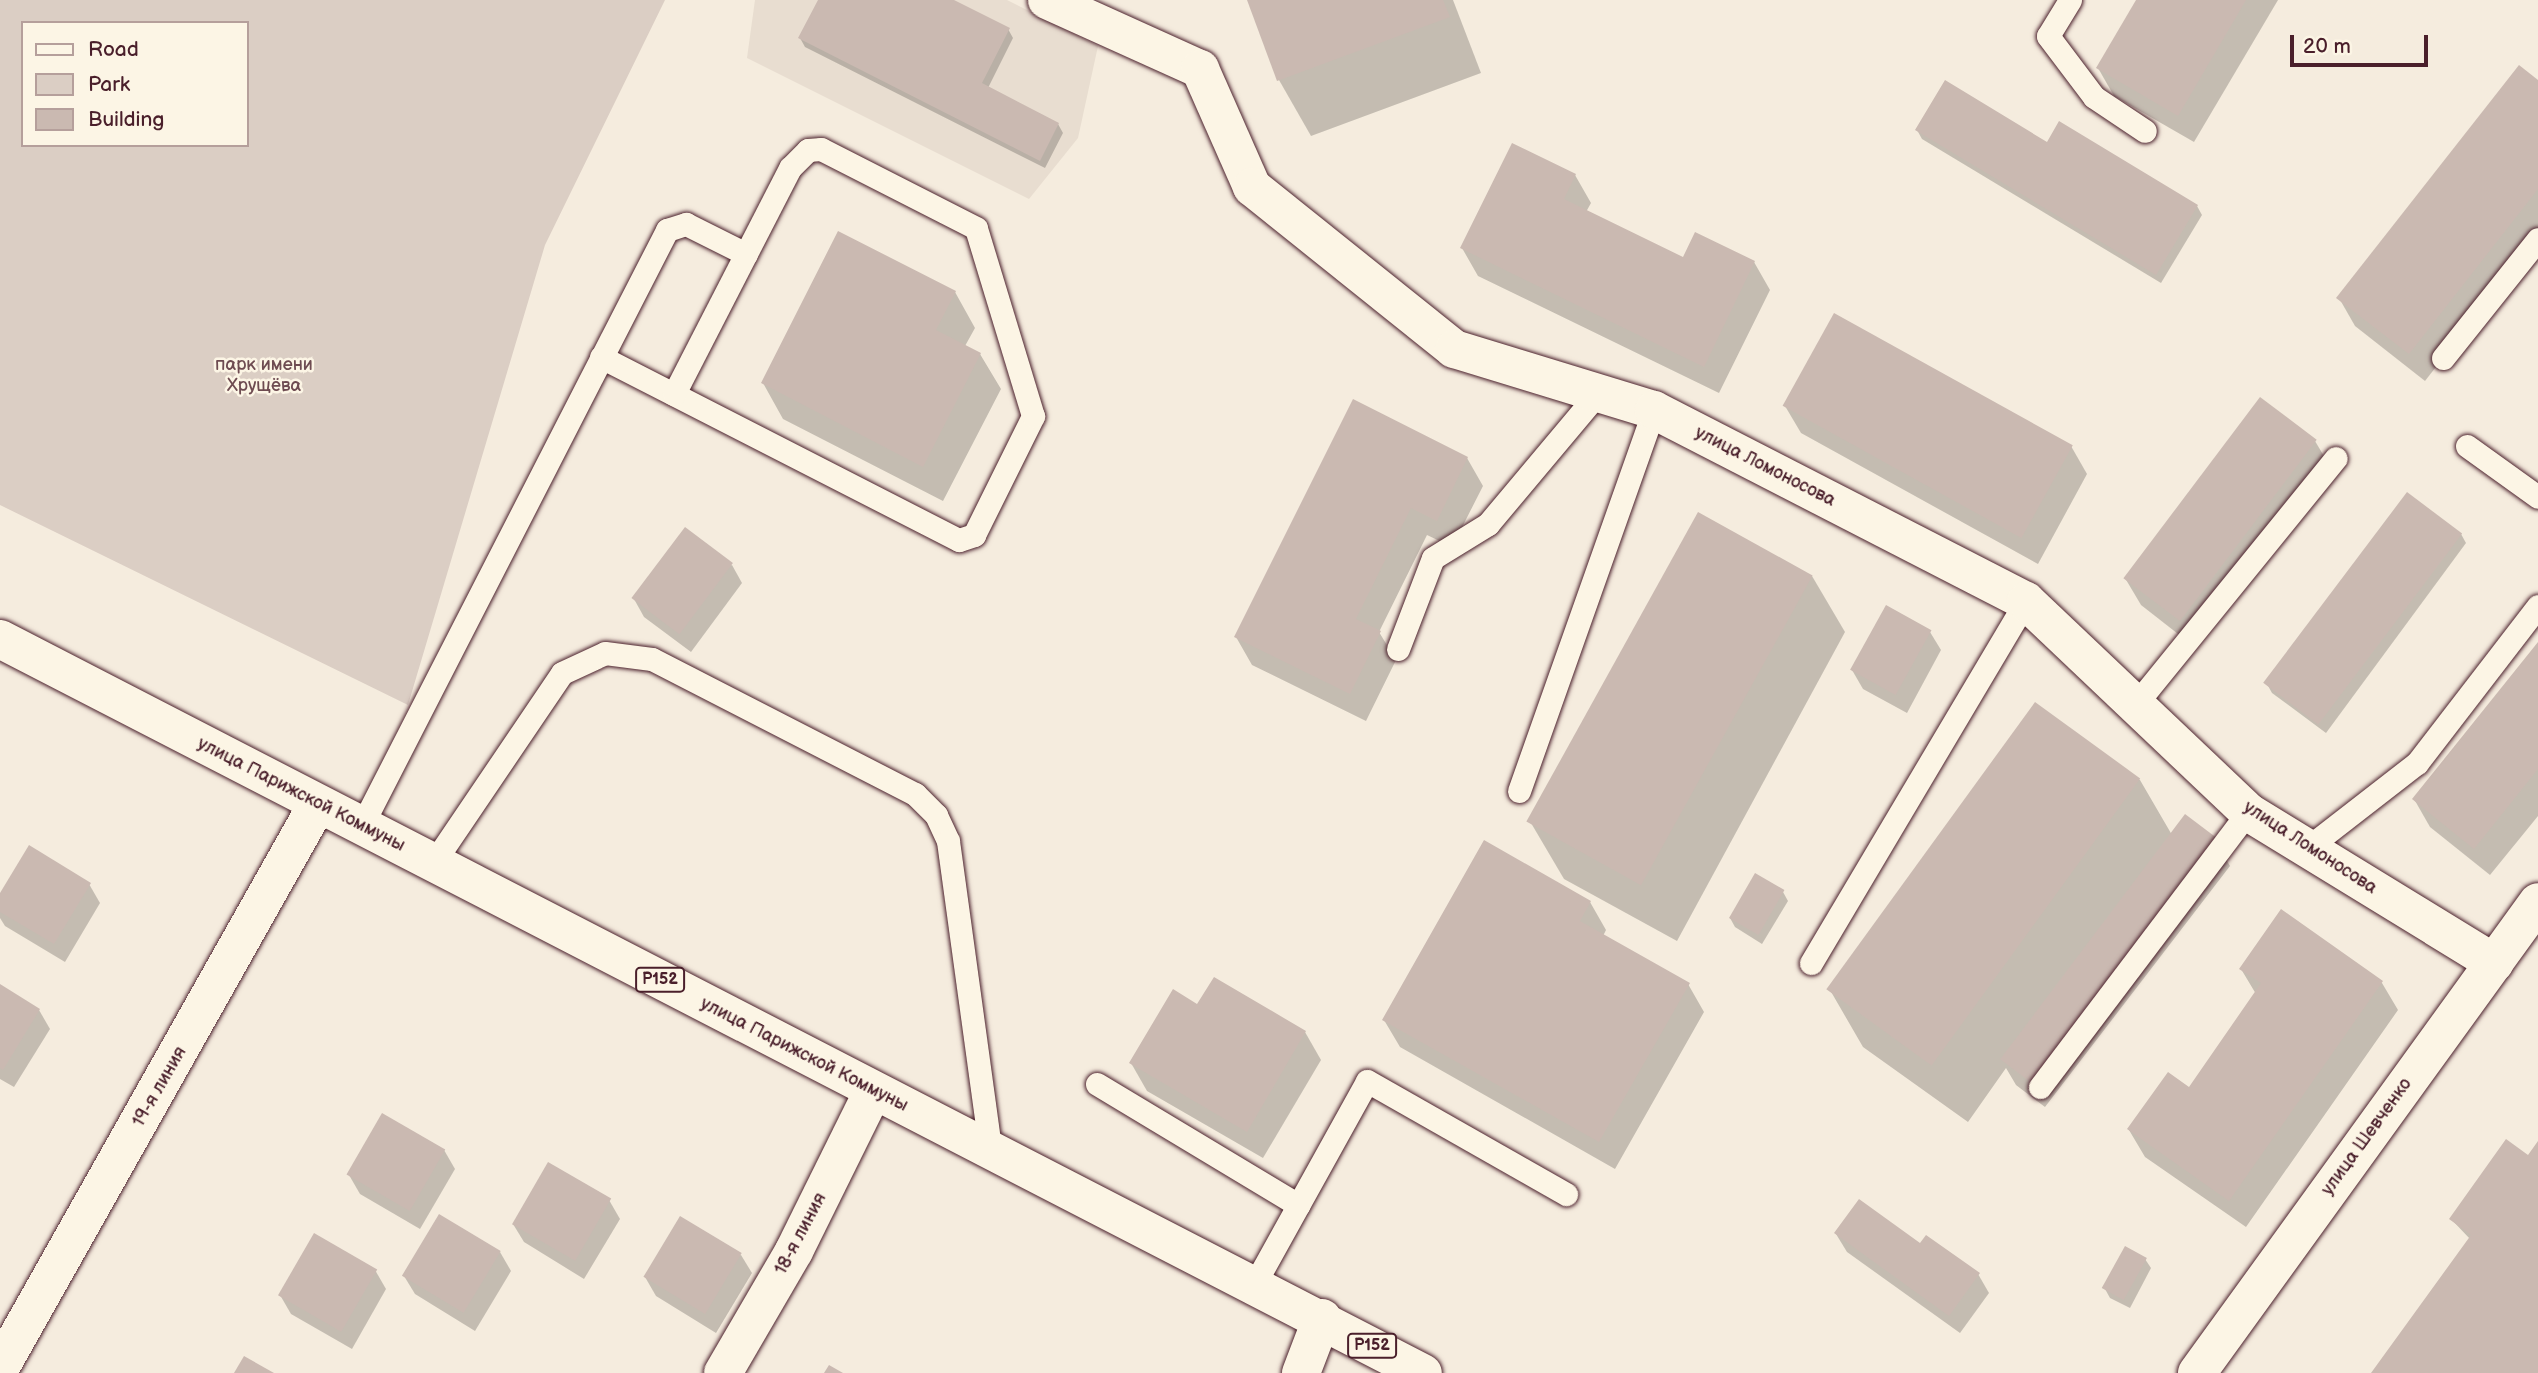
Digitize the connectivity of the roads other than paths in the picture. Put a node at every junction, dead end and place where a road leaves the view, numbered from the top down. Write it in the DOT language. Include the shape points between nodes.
graph roads {
  1 [pos="1047,0"];
  2 [pos="2070,0"];
  3 [pos="2145,131"];
  4 [pos="2538,239"];
  5 [pos="746,254"];
  6 [pos="601,357"];
  7 [pos="2444,358"];
  8 [pos="1598,393"];
  9 [pos="674,394"];
  10 [pos="1654,410"];
  11 [pos="2467,446"];
  12 [pos="2336,458"];
  13 [pos="2538,497"];
  14 [pos="2026,601"];
  15 [pos="2538,606"];
  16 [pos="0,639"];
  17 [pos="1398,649"];
  18 [pos="2135,705"];
  19 [pos="1518,791"];
  20 [pos="317,805"];
  21 [pos="2248,812"];
  22 [pos="362,825"];
  23 [pos="2306,849"];
  24 [pos="434,862"];
  25 [pos="2538,902"];
  26 [pos="1811,962"];
  27 [pos="2494,963"];
  28 [pos="1097,1084"];
  29 [pos="2040,1087"];
  30 [pos="873,1091"];
  31 [pos="990,1149"];
  32 [pos="1566,1194"];
  33 [pos="1298,1205"];
  34 [pos="1254,1285"];
  35 [pos="1322,1318"];
  36 [pos="0,1368"];
  37 [pos="723,1373"];
  38 [pos="1301,1373"];
  39 [pos="1423,1373"];
  40 [pos="2197,1373"];
  1 -- 8 [label="street, улица Ломоносова" via="1200,69 1252,187 1454,349"];
  2 -- 3 [label="lane" via="2048,36 2094,97"];
  4 -- 7 [label="lane"];
  5 -- 6 [label="lane" via="686,224 667,230"];
  5 -- 9 [label="lane"];
  5 -- 9 [label="lane" via="790,169 808,150 834,153 972,223 980,233 1033,407 1031,426 974,535 959,540"];
  6 -- 9 [label="lane"];
  6 -- 22 [label="lane"];
  8 -- 10 [label="street, улица Ломоносова"];
  8 -- 17 [label="lane" via="1488,524 1433,558"];
  10 -- 14 [label="street, улица Ломоносова"];
  10 -- 19 [label="lane"];
  11 -- 13 [label="lane"];
  12 -- 18 [label="lane"];
  14 -- 18 [label="street, улица Ломоносова"];
  14 -- 26 [label="lane"];
  15 -- 23 [label="lane" via="2417,763"];
  16 -- 20 [label="street, улица Парижской Коммуны / Р152"];
  18 -- 21 [label="street, улица Ломоносова"];
  20 -- 22 [label="street, улица Парижской Коммуны / Р152"];
  20 -- 36 [label="street, 19-я линия"];
  21 -- 23 [label="street, улица Ломоносова"];
  21 -- 29 [label="lane"];
  22 -- 24 [label="street, улица Парижской Коммуны / Р152"];
  23 -- 27 [label="street, улица Ломоносова"];
  24 -- 30 [label="street, улица Парижской Коммуны / Р152"];
  24 -- 31 [label="lane" via="562,673 605,653 641,656 676,671 915,794 936,815 948,841"];
  25 -- 27 [label="street, улица Шевченко"];
  27 -- 40 [label="street, улица Шевченко"];
  28 -- 33 [label="lane"];
  30 -- 31 [label="street, улица Парижской Коммуны / Р152"];
  30 -- 37 [label="street, 18-я линия" via="794,1251"];
  31 -- 34 [label="street, улица Парижской Коммуны / Р152"];
  32 -- 33 [label="lane" via="1367,1081"];
  33 -- 34 [label="lane"];
  34 -- 35 [label="street, улица Парижской Коммуны / Р152"];
  35 -- 38 [label="street"];
  35 -- 39 [label="street, улица Парижской Коммуны / Р152"];
}
